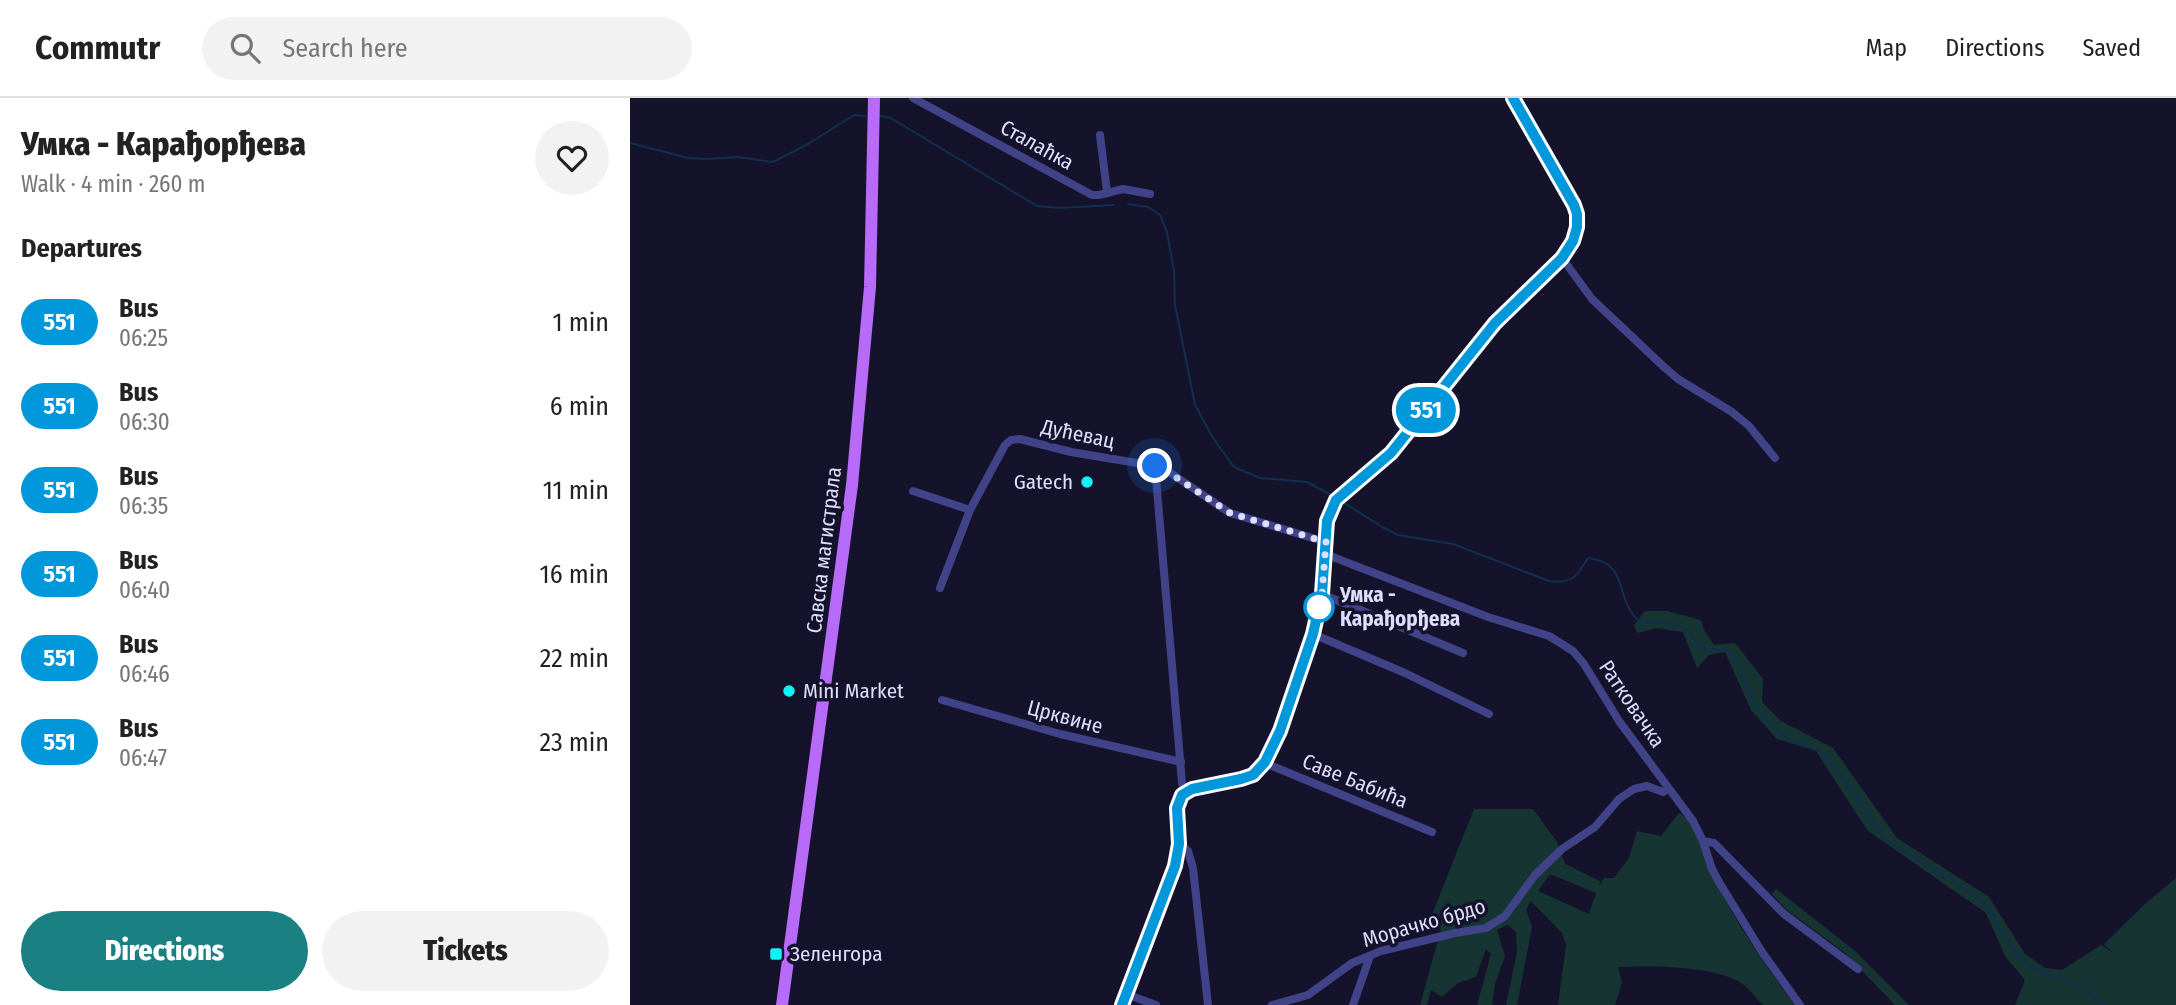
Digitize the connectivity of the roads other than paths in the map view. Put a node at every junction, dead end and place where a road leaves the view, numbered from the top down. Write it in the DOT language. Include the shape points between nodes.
graph roads {
  1 [pos="874,98"];
  2 [pos="913,98"];
  3 [pos="1513,98"];
  4 [pos="1100,135"];
  5 [pos="1107,192"];
  6 [pos="1150,194"];
  7 [pos="1562,258"];
  8 [pos="1775,458"];
  9 [pos="1155,466"];
  10 [pos="913,491"];
  11 [pos="970,510"];
  12 [pos="1325,548"];
  13 [pos="940,588"];
  14 [pos="1322,594"];
  15 [pos="1313,634"];
  16 [pos="1463,653"];
  17 [pos="942,700"];
  18 [pos="1489,714"];
  19 [pos="1181,762"];
  20 [pos="1265,762"];
  21 [pos="1668,789"];
  22 [pos="1185,792"];
  23 [pos="1432,832"];
  24 [pos="1703,841"];
  25 [pos="1179,844"];
  26 [pos="1370,956"];
  27 [pos="1858,969"];
  28 [pos="1124,999"];
  29 [pos="782,1005"];
  30 [pos="1156,1005"];
  31 [pos="1208,1005"];
  32 [pos="1272,1005"];
  33 [pos="1353,1005"];
  34 [pos="1800,1005"];
  1 -- 29 [label="main road, Савска магистрала" via="870,287 852,485"];
  2 -- 5 [label="street, Сталаћка" via="1092,195"];
  3 -- 7 [label="street" via="1577,214 1576,233"];
  4 -- 5 [label="street"];
  5 -- 6 [label="street, Сталаћка" via="1123,189"];
  7 -- 8 [label="street" via="1592,299 1664,367 1741,419"];
  7 -- 12 [label="street" via="1495,323 1391,453 1339,497 1329,514"];
  9 -- 11 [label="street, Дућевац" via="1011,440"];
  9 -- 12 [label="street, Дућевац" via="1230,513"];
  9 -- 19 [label="street"];
  10 -- 11 [label="street"];
  11 -- 13 [label="street, Дућевац"];
  12 -- 14 [label="street"];
  12 -- 21 [label="street, Ратковачка" via="1573,650"];
  14 -- 15 [label="street"];
  14 -- 16 [label="street"];
  15 -- 18 [label="street"];
  15 -- 20 [label="street"];
  17 -- 19 [label="street, Црквине"];
  19 -- 22 [label="street"];
  20 -- 22 [label="street" via="1247,778"];
  20 -- 23 [label="street, Саве Бабића"];
  21 -- 24 [label="street, Ратковачка"];
  21 -- 26 [label="street, Морачко брдо" via="1662,792 1647,786 1619,799 1595,827 1535,875 1505,916 1486,928"];
  22 -- 25 [label="street" via="1177,808"];
  24 -- 27 [label="street" via="1714,843 1784,914"];
  24 -- 34 [label="street, Ратковачка" via="1719,882"];
  25 -- 28 [label="street" via="1175,866"];
  25 -- 31 [label="street" via="1188,851 1193,868"];
  26 -- 32 [label="street, Морачко брдо" via="1352,963 1308,995"];
  26 -- 33 [label="street"];
  28 -- 30 [label="street"];
}
